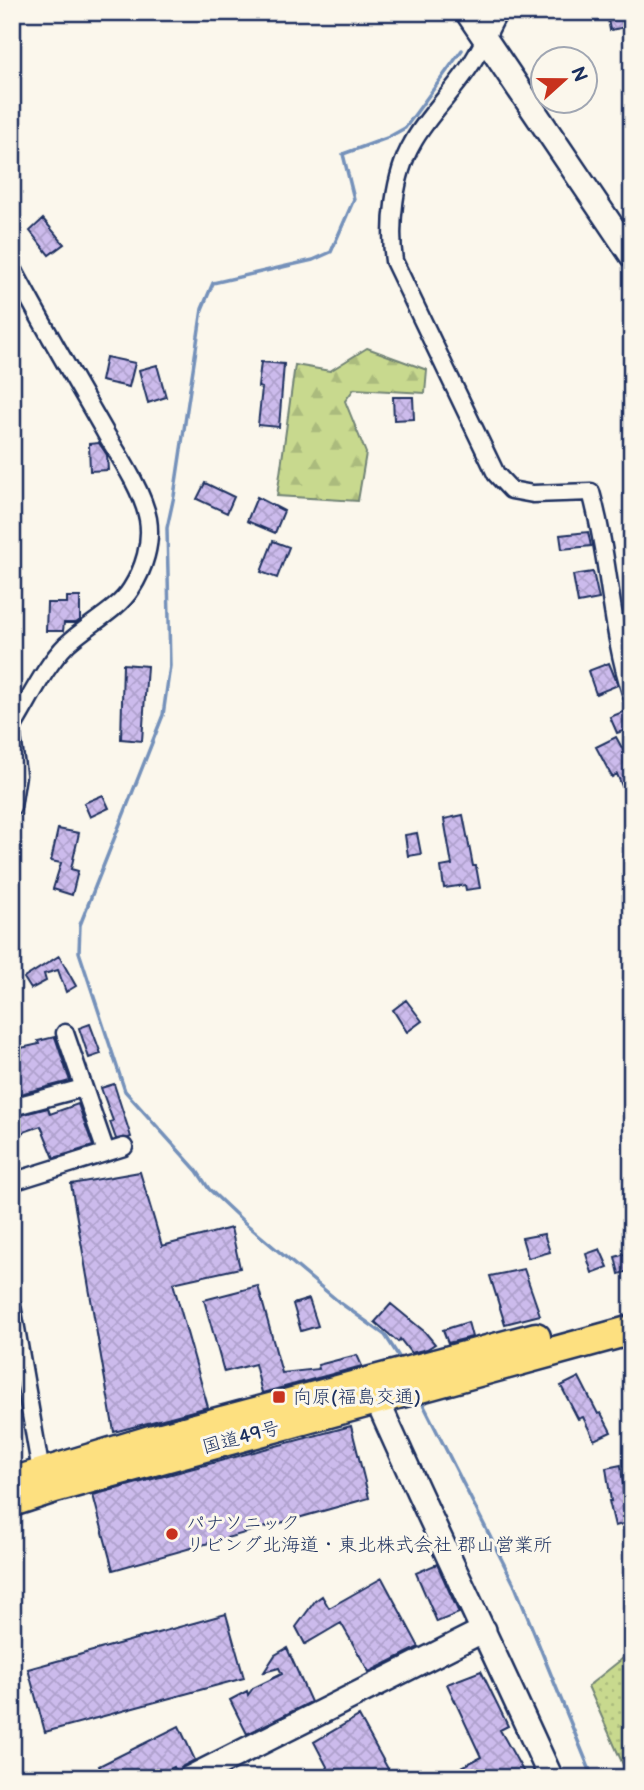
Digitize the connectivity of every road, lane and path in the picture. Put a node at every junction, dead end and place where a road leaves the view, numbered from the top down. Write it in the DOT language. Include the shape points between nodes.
graph roads {
  1 [pos="467,12"];
  2 [pos="499,12"];
  3 [pos="485,38"];
  4 [pos="632,256"];
  5 [pos="12,267"];
  6 [pos="632,696"];
  7 [pos="12,728"];
  8 [pos="12,736"];
  9 [pos="12,807"];
  10 [pos="65,1033"];
  11 [pos="83,1087"];
  12 [pos="12,1107"];
  13 [pos="124,1147"];
  14 [pos="106,1152"];
  15 [pos="12,1182"];
  16 [pos="12,1306"];
  17 [pos="632,1310"];
  18 [pos="632,1330"];
  19 [pos="377,1400"];
  20 [pos="41,1472"];
  21 [pos="12,1482"];
  22 [pos="12,1503"];
  23 [pos="484,1630"];
  24 [pos="215,1772"];
  25 [pos="190,1778"];
  26 [pos="551,1778"];
  1 -- 3 [label="street"];
  2 -- 3 [label="street"];
  3 -- 4 [label="street"];
  3 -- 6 [label="street" via="412,144 394,204 394,261 496,474 511,490 591,492 618,646"];
  5 -- 7 [label="street" via="144,502 149,521 147,554 131,591 64,647"];
  8 -- 9 [label="street" via="17,775"];
  10 -- 11 [label="street"];
  11 -- 12 [label="street"];
  11 -- 14 [label="street"];
  13 -- 14 [label="street"];
  14 -- 15 [label="street"];
  16 -- 20 [label="street"];
  17 -- 20 [label="highway, 国道49号"];
  18 -- 19 [label="highway, 国道49号"];
  19 -- 22 [label="highway, 国道49号"];
  19 -- 23 [label="street"];
  20 -- 21 [label="highway, 国道49号"];
  23 -- 24 [label="street"];
  23 -- 26 [label="street"];
  24 -- 25 [label="street"];
}
